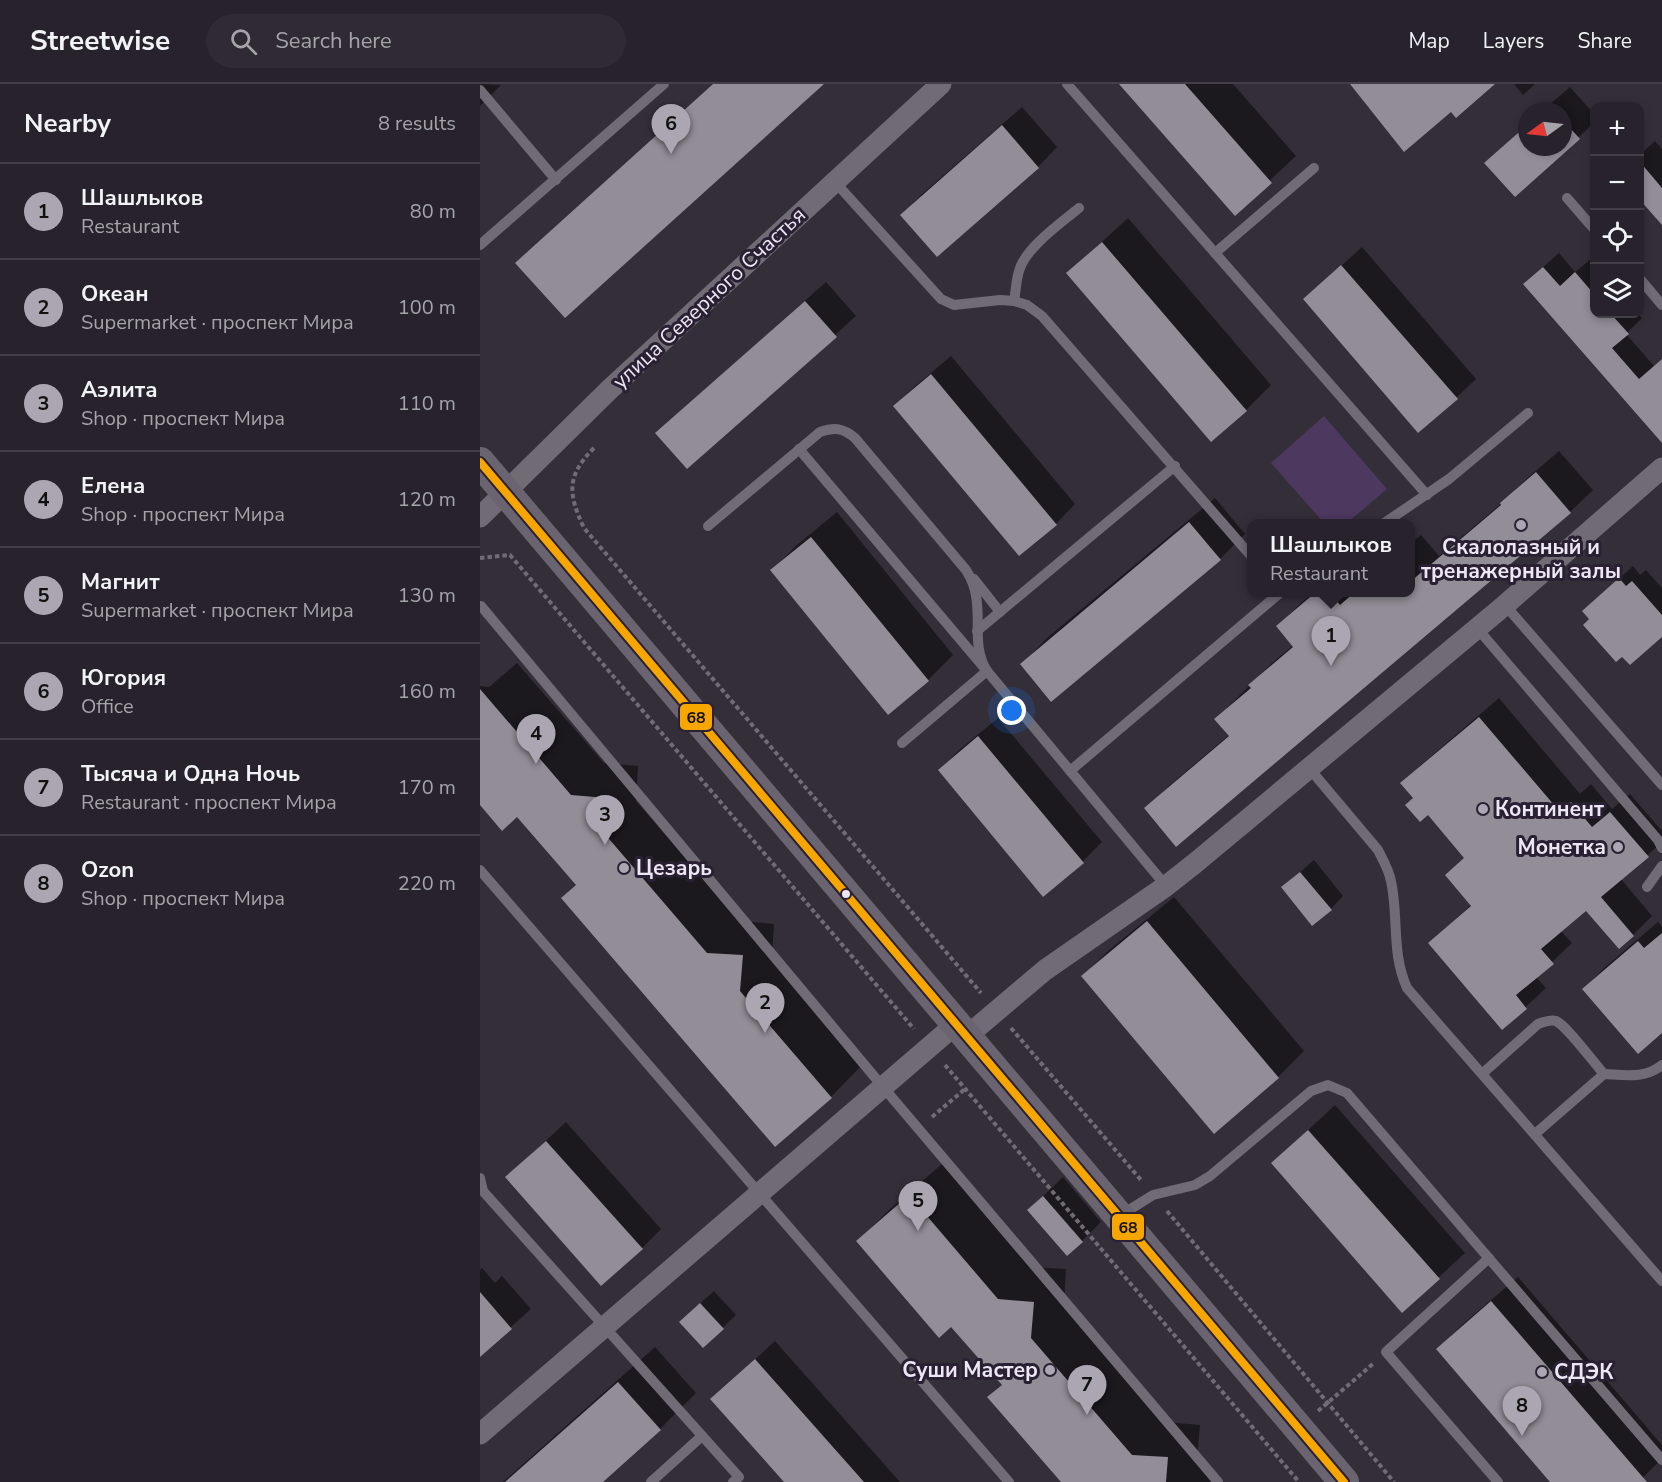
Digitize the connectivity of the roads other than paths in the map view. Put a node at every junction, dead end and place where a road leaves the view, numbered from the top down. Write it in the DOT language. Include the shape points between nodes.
graph roads {
  1 [pos="664,84"];
  2 [pos="941,84"];
  3 [pos="1067,84"];
  4 [pos="480,90"];
  5 [pos="1314,168"];
  6 [pos="556,180"];
  7 [pos="835,182"];
  8 [pos="1567,198"];
  9 [pos="1079,208"];
  10 [pos="1590,224"];
  11 [pos="480,245"];
  12 [pos="1215,253"];
  13 [pos="1644,284"];
  14 [pos="1014,301"];
  15 [pos="1662,305"];
  16 [pos="1528,413"];
  17 [pos="799,449"];
  18 [pos="480,462"];
  19 [pos="1175,466"];
  20 [pos="1662,468"];
  21 [pos="504,491"];
  22 [pos="1427,495"];
  23 [pos="480,517"];
  24 [pos="1391,519"];
  25 [pos="708,526"];
  26 [pos="1247,552"];
  27 [pos="966,570"];
  28 [pos="1275,597"];
  29 [pos="1505,605"];
  30 [pos="481,606"];
  31 [pos="1000,612"];
  32 [pos="1477,628"];
  33 [pos="977,631"];
  34 [pos="987,671"];
  35 [pos="902,743"];
  36 [pos="1309,768"];
  37 [pos="1070,771"];
  38 [pos="1662,785"];
  39 [pos="1662,848"];
  40 [pos="1662,866"];
  41 [pos="480,870"];
  42 [pos="1166,886"];
  43 [pos="1647,887"];
  44 [pos="961,1030"];
  45 [pos="1662,1065"];
  46 [pos="1483,1073"];
  47 [pos="1604,1074"];
  48 [pos="883,1088"];
  49 [pos="1536,1134"];
  50 [pos="480,1178"];
  51 [pos="482,1192"];
  52 [pos="760,1193"];
  53 [pos="1119,1216"];
  54 [pos="1489,1258"];
  55 [pos="1662,1281"];
  56 [pos="605,1327"];
  57 [pos="480,1434"];
  58 [pos="702,1436"];
  59 [pos="1662,1460"];
  60 [pos="738,1480"];
  61 [pos="651,1482"];
  62 [pos="1009,1482"];
  63 [pos="1218,1482"];
  64 [pos="1344,1482"];
  65 [pos="1498,1482"];
  1 -- 6 [label="lane"];
  2 -- 7 [label="street, улица Северного Счастья"];
  3 -- 12 [label="lane"];
  4 -- 6 [label="lane"];
  5 -- 12 [label="lane"];
  6 -- 11 [label="lane"];
  7 -- 14 [label="lane" via="941,299 954,305"];
  7 -- 21 [label="street, улица Северного Счастья"];
  8 -- 10 [label="lane"];
  9 -- 14 [label="lane" via="1027,256 1020,268"];
  12 -- 22 [label="lane"];
  13 -- 15 [label="lane"];
  14 -- 19 [label="lane" via="1042,316"];
  16 -- 22 [label="lane"];
  17 -- 25 [label="lane"];
  17 -- 27 [label="lane" via="820,432 846,430"];
  17 -- 34 [label="lane"];
  18 -- 21 [label="main road"];
  19 -- 26 [label="lane"];
  19 -- 31 [label="lane"];
  20 -- 29 [label="street"];
  21 -- 23 [label="street, улица Северного Счастья"];
  21 -- 44 [label="main road"];
  22 -- 24 [label="lane"];
  27 -- 31 [label="lane"];
  27 -- 33 [label="lane" via="977,598"];
  28 -- 37 [label="lane"];
  29 -- 32 [label="street"];
  29 -- 38 [label="lane"];
  30 -- 48 [label="lane"];
  31 -- 33 [label="lane"];
  32 -- 36 [label="street"];
  32 -- 39 [label="lane"];
  33 -- 34 [label="lane" via="979,653"];
  34 -- 35 [label="lane"];
  34 -- 37 [label="lane"];
  36 -- 42 [label="street"];
  36 -- 46 [label="lane" via="1378,850 1385,864 1391,880 1397,956 1407,988"];
  37 -- 42 [label="lane"];
  40 -- 43 [label="lane"];
  41 -- 52 [label="lane"];
  42 -- 44 [label="street" via="1046,970 997,1011"];
  44 -- 48 [label="street" via="930,1047"];
  44 -- 53 [label="main road"];
  45 -- 47 [label="lane" via="1645,1075"];
  46 -- 47 [label="lane" via="1538,1024 1548,1021 1557,1022"];
  46 -- 49 [label="lane"];
  47 -- 49 [label="lane"];
  48 -- 52 [label="street"];
  48 -- 63 [label="lane"];
  49 -- 55 [label="lane"];
  50 -- 51 [label="lane"];
  51 -- 56 [label="lane"];
  52 -- 56 [label="street"];
  52 -- 62 [label="lane"];
  53 -- 54 [label="lane" via="1153,1195 1195,1185 1210,1176 1311,1090 1328,1085 1347,1093"];
  53 -- 64 [label="main road"];
  54 -- 59 [label="lane"];
  54 -- 65 [label="lane" via="1386,1352"];
  56 -- 57 [label="street"];
  56 -- 58 [label="lane"];
  58 -- 60 [label="lane"];
  58 -- 61 [label="lane"];
}
